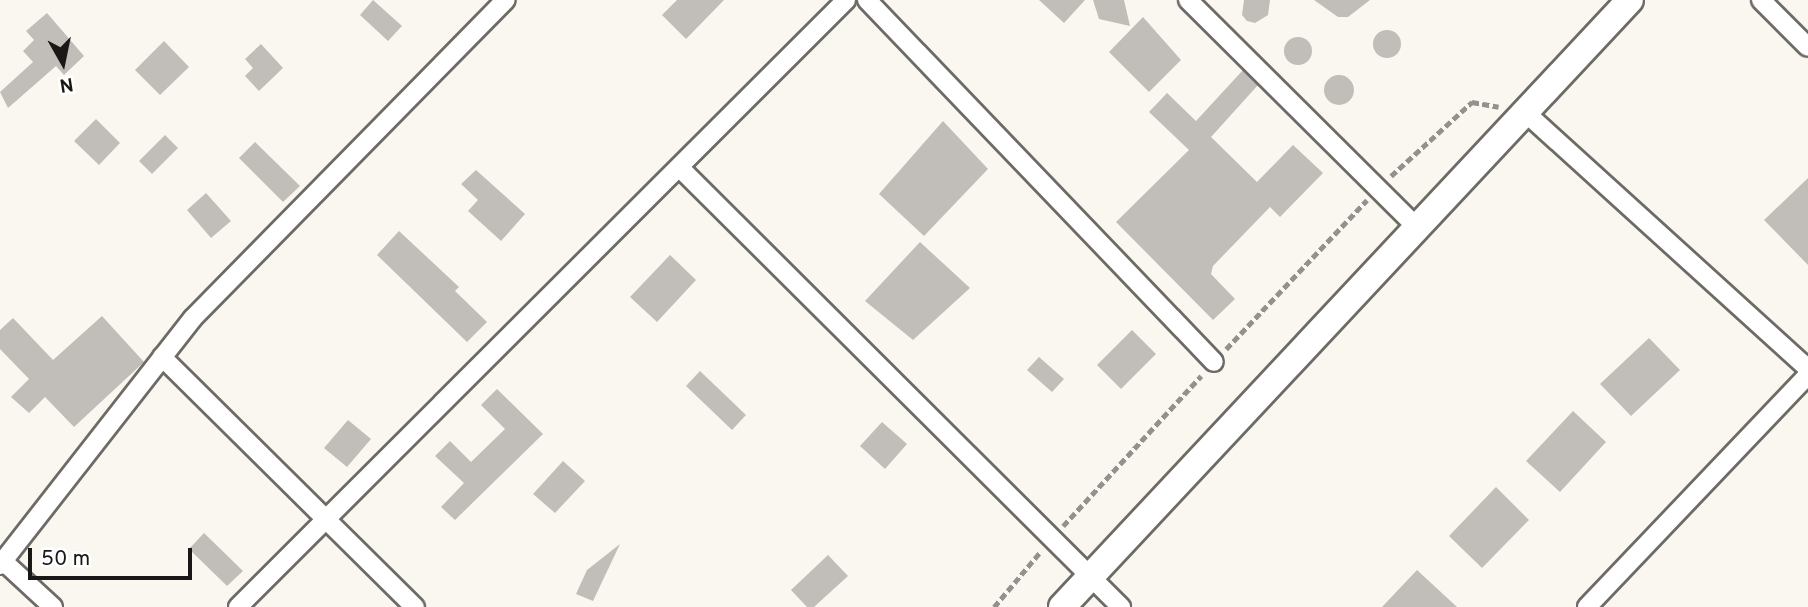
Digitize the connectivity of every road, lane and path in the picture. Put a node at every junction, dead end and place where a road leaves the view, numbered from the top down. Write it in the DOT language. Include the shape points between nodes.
graph roads {
  1 [pos="506,0"];
  2 [pos="846,0"];
  3 [pos="867,0"];
  4 [pos="1188,0"];
  5 [pos="1630,0"];
  6 [pos="1761,0"];
  7 [pos="1808,47"];
  8 [pos="1526,113"];
  9 [pos="681,169"];
  10 [pos="1378,188"];
  11 [pos="1419,229"];
  12 [pos="162,357"];
  13 [pos="1214,362"];
  14 [pos="1808,369"];
  15 [pos="1808,374"];
  16 [pos="326,518"];
  17 [pos="1052,539"];
  18 [pos="2,563"];
  19 [pos="1090,578"];
  20 [pos="53,607"];
  21 [pos="238,607"];
  22 [pos="415,607"];
  23 [pos="994,607"];
  24 [pos="1062,607"];
  25 [pos="1121,607"];
  26 [pos="1587,607"];
  1 -- 12 [label="street" via="192,318"];
  2 -- 9 [label="street"];
  3 -- 13 [label="street"];
  4 -- 10 [label="street"];
  5 -- 8 [label="main road"];
  6 -- 7 [label="street"];
  8 -- 10 [label="path" via="1472,102"];
  8 -- 11 [label="main road"];
  8 -- 14 [label="street"];
  9 -- 16 [label="street"];
  9 -- 17 [label="street"];
  10 -- 11 [label="street"];
  10 -- 13 [label="path"];
  11 -- 19 [label="main road"];
  12 -- 16 [label="street"];
  12 -- 18 [label="street"];
  13 -- 17 [label="path"];
  15 -- 26 [label="street"];
  16 -- 21 [label="street"];
  16 -- 22 [label="street"];
  17 -- 19 [label="street"];
  17 -- 23 [label="path"];
  18 -- 20 [label="street"];
  19 -- 24 [label="main road"];
  19 -- 25 [label="street"];
}
